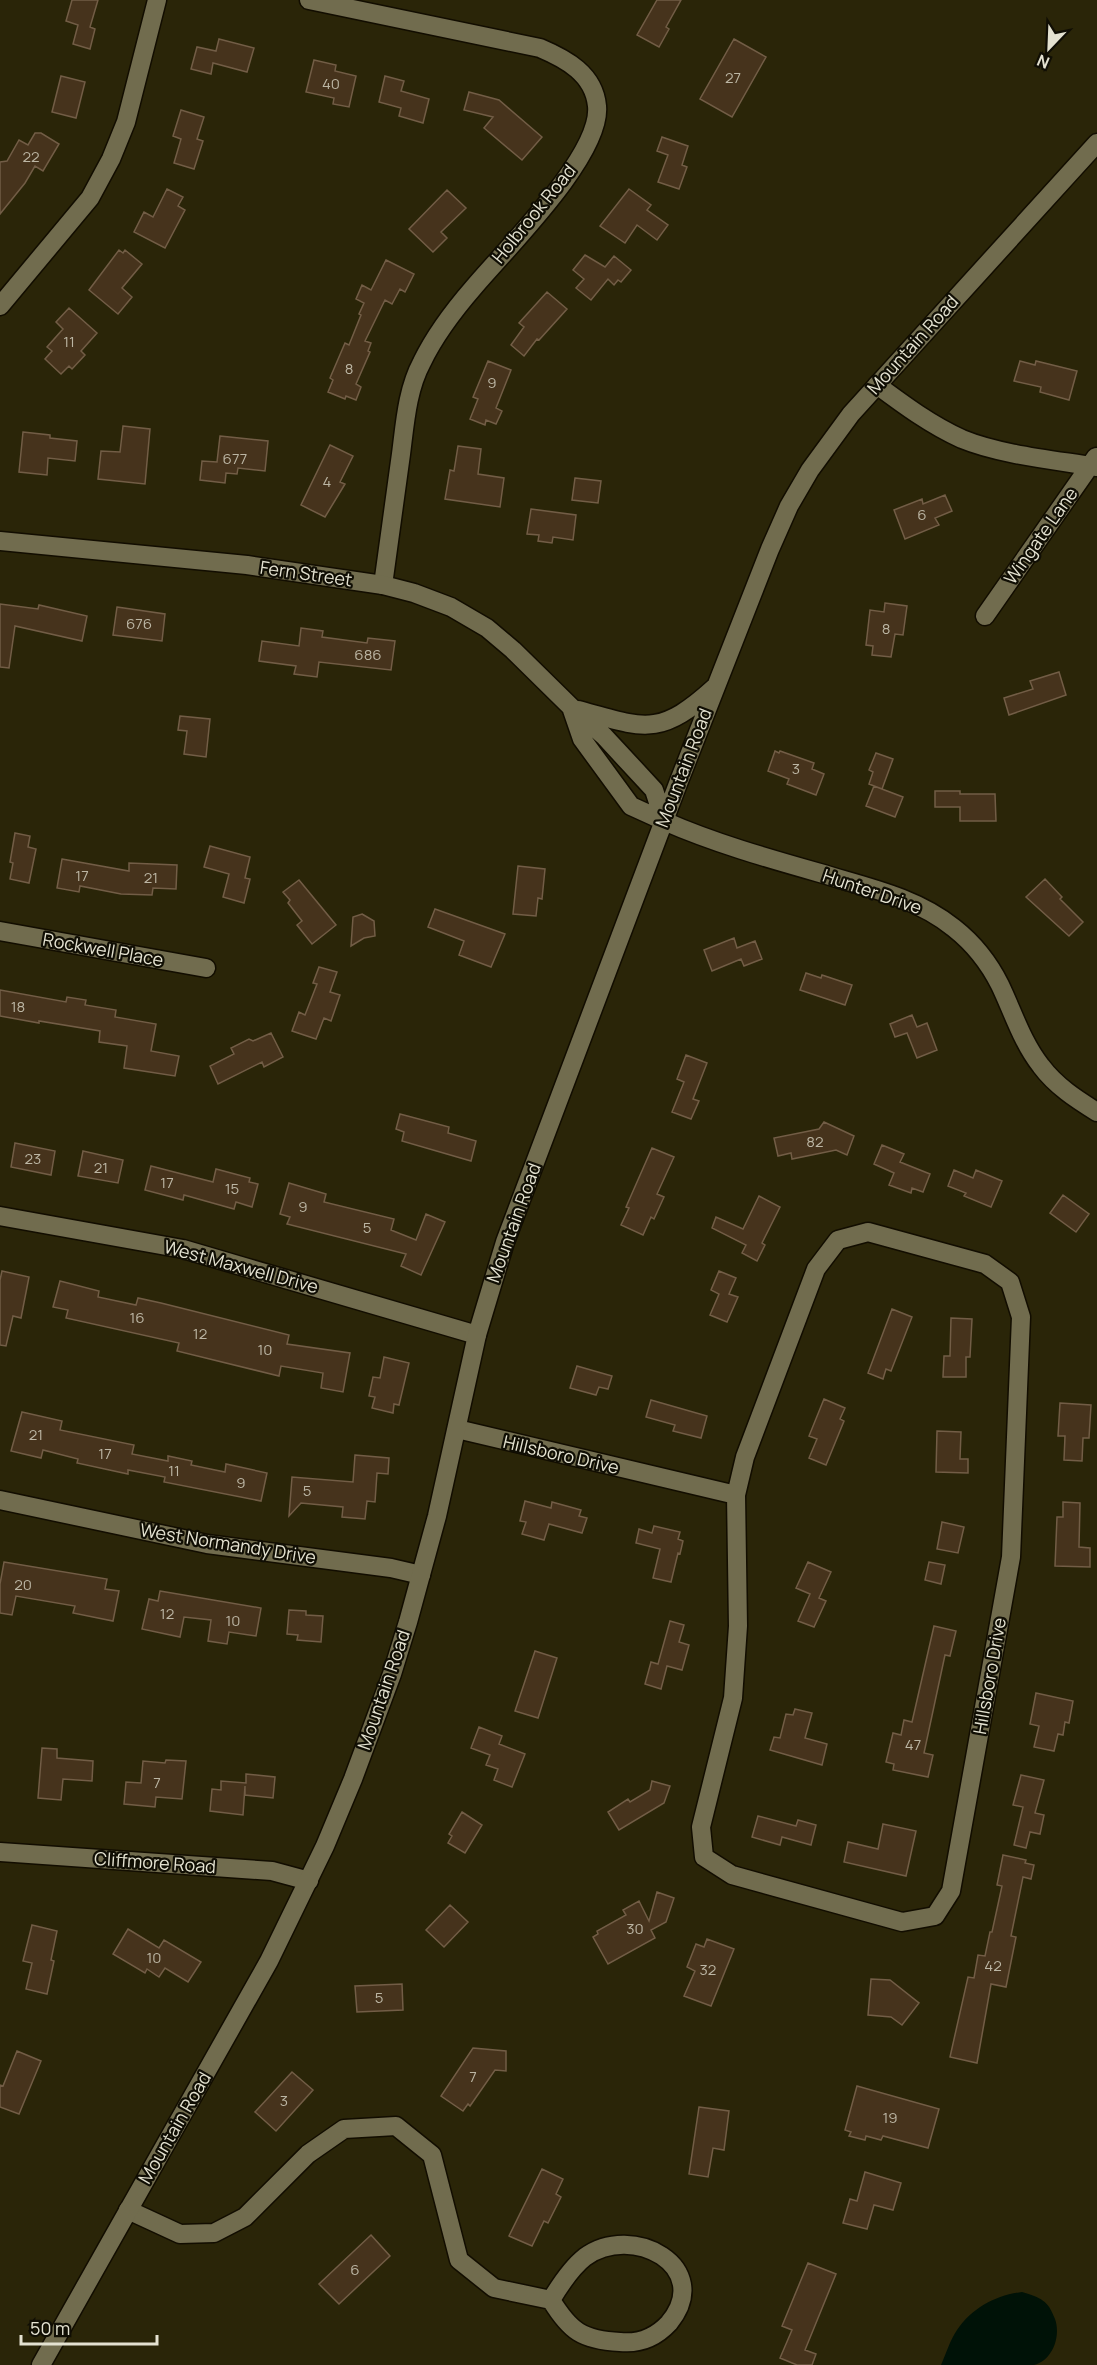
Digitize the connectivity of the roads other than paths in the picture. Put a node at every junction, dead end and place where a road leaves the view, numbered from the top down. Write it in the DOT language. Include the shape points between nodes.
graph roads {
  1 [pos="157,0"];
  2 [pos="309,0"];
  3 [pos="1097,143"];
  4 [pos="0,306"];
  5 [pos="877,385"];
  6 [pos="1095,463"];
  7 [pos="0,541"];
  8 [pos="382,585"];
  9 [pos="985,616"];
  10 [pos="716,687"];
  11 [pos="572,708"];
  12 [pos="664,820"];
  13 [pos="0,931"];
  14 [pos="206,968"];
  15 [pos="1097,1112"];
  16 [pos="0,1216"];
  17 [pos="477,1335"];
  18 [pos="457,1429"];
  19 [pos="736,1495"];
  20 [pos="0,1500"];
  21 [pos="421,1575"];
  22 [pos="0,1852"];
  23 [pos="309,1881"];
  24 [pos="128,2210"];
  25 [pos="551,2300"];
  26 [pos="41,2365"];
  1 -- 4 [label="street" via="126,122 111,159 90,198"];
  2 -- 8 [label="street, Holbrook Road" via="540,48 580,70 593,89 597,107 587,144 560,187 449,318 421,362 408,404"];
  3 -- 5 [label="street, Mountain Road"];
  5 -- 6 [label="street" via="934,425 964,439 992,448"];
  5 -- 10 [label="street, Mountain Road" via="829,443 789,507"];
  6 -- 9 [label="street, Wingate Lane"];
  7 -- 8 [label="street, Fern Street" via="247,565"];
  8 -- 11 [label="street, Fern Street" via="451,607 486,628"];
  10 -- 11 [label="street" via="677,716 651,726 621,723"];
  10 -- 12 [label="street, Mountain Road"];
  11 -- 12 [label="street, Fern Street" via="654,790"];
  11 -- 12 [label="street, Fern Street" via="582,739 631,806"];
  12 -- 15 [label="street, Hunter Drive" via="725,845 913,903 943,920 987,963 1040,1065 1058,1085"];
  12 -- 17 [label="street, Mountain Road" via="512,1223"];
  13 -- 14 [label="street, Rockwell Place"];
  16 -- 17 [label="street, West Maxwell Drive" via="183,1249"];
  17 -- 18 [label="street, Mountain Road"];
  18 -- 19 [label="street, Hillsboro Drive"];
  18 -- 21 [label="street, Mountain Road"];
  19 -- 19 [label="street, Hillsboro Drive" via="738,1626 733,1698 701,1827 704,1857 732,1875 902,1922 935,1916 951,1892 1011,1557 1021,1317 1010,1282 985,1264 868,1232 838,1239 816,1269 745,1457"];
  20 -- 21 [label="street, West Normandy Drive" via="207,1544"];
  21 -- 23 [label="street, Mountain Road" via="378,1713"];
  22 -- 23 [label="street, Cliffmore Road" via="272,1871"];
  23 -- 24 [label="street, Mountain Road" via="269,1961"];
  24 -- 25 [label="street" via="180,2234 214,2233 245,2217 308,2154 344,2128 396,2126 432,2155 459,2260 494,2288"];
  24 -- 26 [label="street, Mountain Road"];
  25 -- 25 [label="street" via="564,2278 586,2256 611,2246 644,2246 665,2257 678,2272 682,2291 680,2310 663,2330 645,2341 622,2343 586,2337 564,2322"];
}
